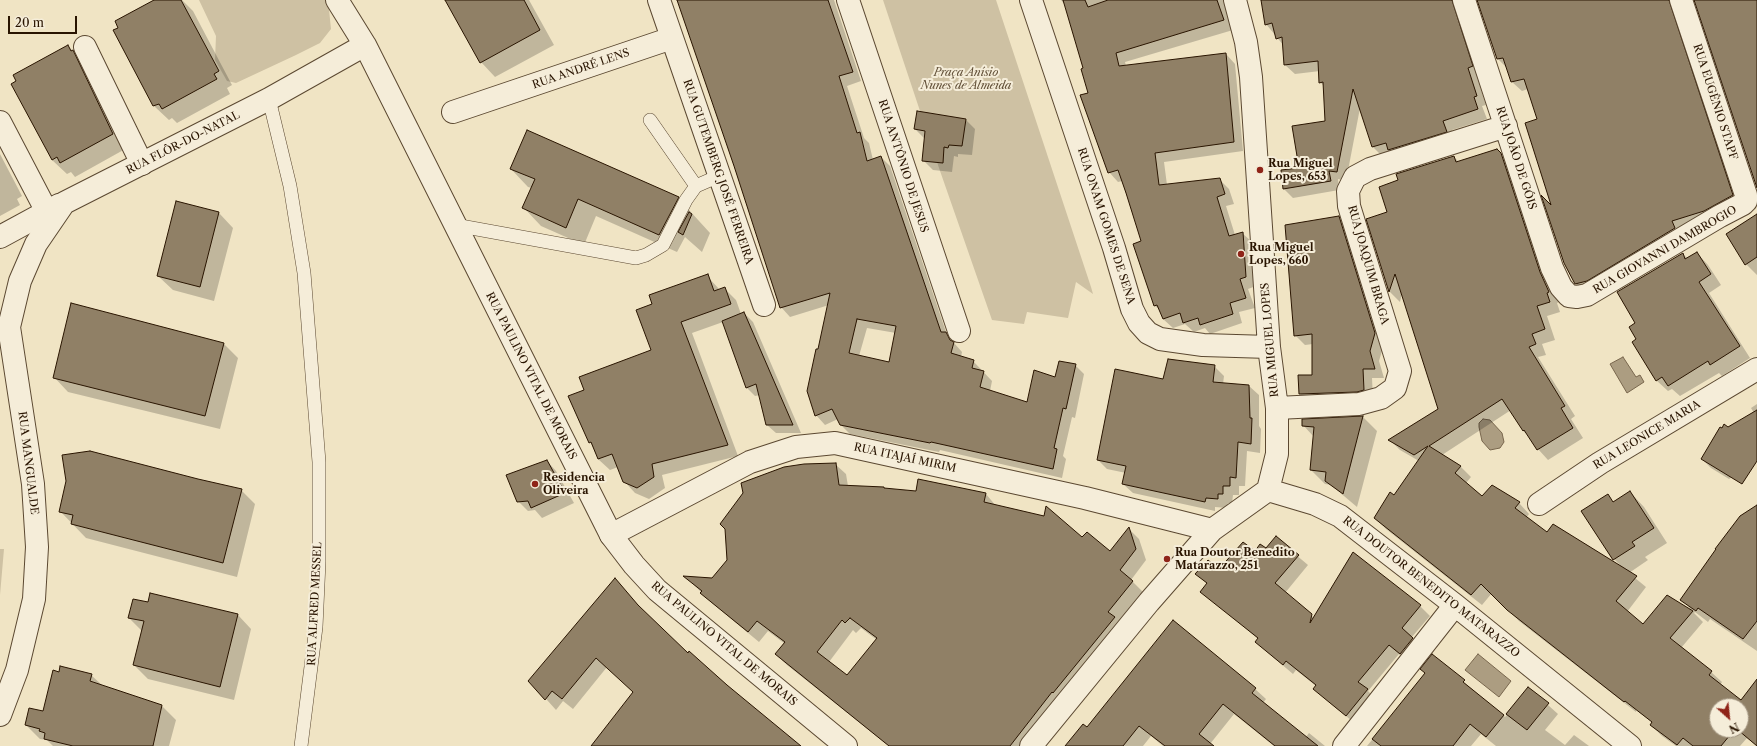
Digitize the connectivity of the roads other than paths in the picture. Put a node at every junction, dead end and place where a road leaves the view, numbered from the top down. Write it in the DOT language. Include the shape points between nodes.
graph roads {
  1 [pos="337,0"];
  2 [pos="659,0"];
  3 [pos="848,0"];
  4 [pos="1031,0"];
  5 [pos="1235,0"];
  6 [pos="1464,0"];
  7 [pos="1681,0"];
  8 [pos="672,38"];
  9 [pos="365,45"];
  10 [pos="85,47"];
  11 [pos="269,99"];
  12 [pos="453,112"];
  13 [pos="650,120"];
  14 [pos="0,122"];
  15 [pos="1506,126"];
  16 [pos="142,164"];
  17 [pos="719,176"];
  18 [pos="696,186"];
  19 [pos="1743,204"];
  20 [pos="55,208"];
  21 [pos="455,225"];
  22 [pos="0,237"];
  23 [pos="1587,295"];
  24 [pos="764,305"];
  25 [pos="4,322"];
  26 [pos="959,331"];
  27 [pos="1269,347"];
  28 [pos="1757,369"];
  29 [pos="1277,408"];
  30 [pos="1268,490"];
  31 [pos="1540,504"];
  32 [pos="1212,530"];
  33 [pos="611,535"];
  34 [pos="1455,605"];
  35 [pos="0,715"];
  36 [pos="302,746"];
  37 [pos="846,746"];
  38 [pos="1031,746"];
  39 [pos="1344,746"];
  40 [pos="1630,746"];
  1 -- 9 [label="street, RUA PAULINO VITAL DE MORAIS"];
  2 -- 8 [label="street"];
  3 -- 26 [label="street, RUA ANTÔNIO DE JESUS"];
  4 -- 27 [label="street, RUA ONAM GOMES DE SENA" via="1132,309 1139,323 1148,333 1160,339 1203,345"];
  5 -- 27 [label="street, RUA MIGUEL LOPES" via="1246,42 1251,76"];
  6 -- 15 [label="street, RUA JOÃO DE GÓIS"];
  7 -- 19 [label="street, RUA EUGÊNIO STAPF" via="1746,195"];
  8 -- 12 [label="street, RUA ANDRÉ LENS"];
  8 -- 17 [label="street, RUA GUTEMBERG JOSÉ FERREIRA"];
  9 -- 11 [label="street, RUA FLÔR-DO-NATAL"];
  9 -- 21 [label="street, RUA PAULINO VITAL DE MORAIS"];
  10 -- 16 [label="street"];
  11 -- 16 [label="street, RUA FLÔR-DO-NATAL"];
  11 -- 36 [label="lane, RUA ALFRED MESSEL" via="290,186 304,273 319,462 316,628"];
  13 -- 18 [label="lane"];
  14 -- 20 [label="street"];
  15 -- 23 [label="street, RUA JOÃO DE GÓIS" via="1552,268 1561,287 1569,296"];
  15 -- 29 [label="street, RUA JOAQUIM BRAGA" via="1370,169 1355,177 1348,191 1349,206 1400,371 1395,388 1381,398 1359,404"];
  16 -- 20 [label="street, RUA FLÔR-DO-NATAL"];
  17 -- 18 [label="lane"];
  17 -- 24 [label="street, RUA GUTEMBERG JOSÉ FERREIRA"];
  18 -- 21 [label="lane" via="663,245 636,258"];
  19 -- 23 [label="street, RUA GIOVANNI DAMBROGIO"];
  20 -- 22 [label="street, RUA FLÔR-DO-NATAL"];
  20 -- 25 [label="street, RUA MANGUALDE" via="36,244"];
  21 -- 33 [label="street, RUA PAULINO VITAL DE MORAIS"];
  25 -- 35 [label="street, RUA MANGUALDE" via="33,484 37,547 34,599 17,670"];
  27 -- 29 [label="street, RUA MIGUEL LOPES"];
  28 -- 31 [label="street, RUA LEONICE MARIA" via="1600,463"];
  29 -- 30 [label="street, RUA MIGUEL LOPES" via="1276,454"];
  30 -- 32 [label="street"];
  30 -- 34 [label="street, RUA DOUTOR BENEDITO MATARAZZO" via="1315,504 1340,516"];
  32 -- 33 [label="street, RUA ITAJAÍ MIRIM" via="1085,498 835,443 796,447 750,462"];
  32 -- 38 [label="street" via="1149,602"];
  33 -- 37 [label="street, RUA PAULINO VITAL DE MORAIS" via="657,590"];
  34 -- 39 [label="street"];
  34 -- 40 [label="street, RUA DOUTOR BENEDITO MATARAZZO"];
}
